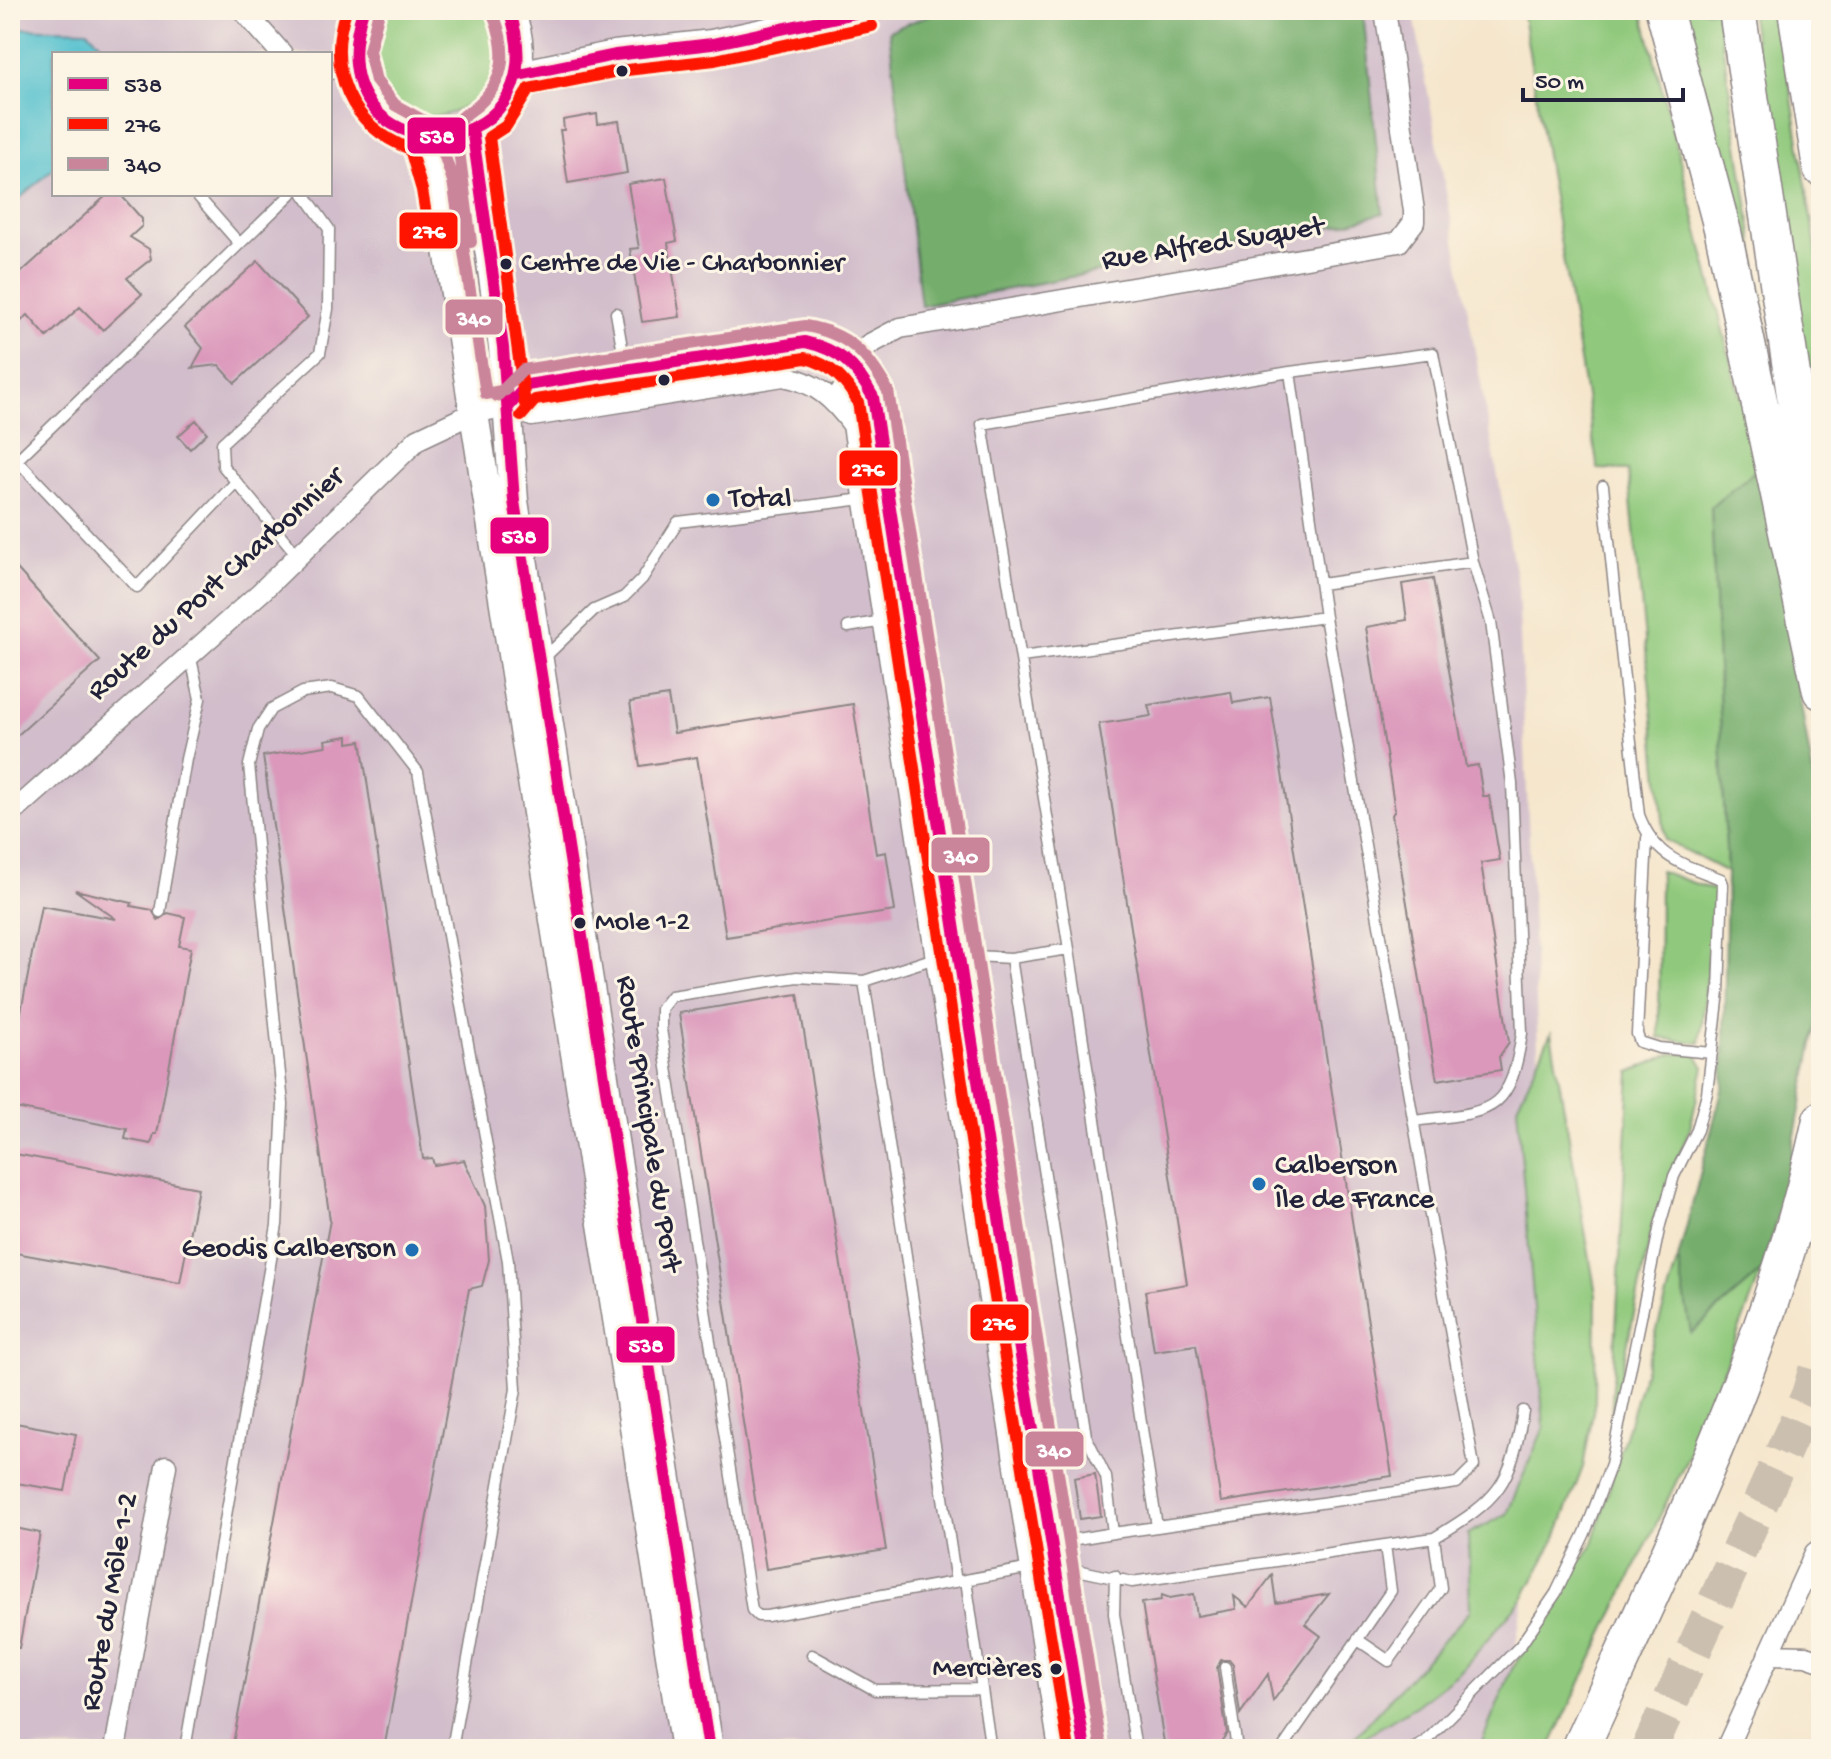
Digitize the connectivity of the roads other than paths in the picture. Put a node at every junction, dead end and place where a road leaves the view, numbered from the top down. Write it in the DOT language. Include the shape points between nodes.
graph roads {
  1 [pos="243,10"];
  2 [pos="363,10"];
  3 [pos="509,10"];
  4 [pos="869,10"];
  5 [pos="1385,10"];
  6 [pos="1664,10"];
  7 [pos="1737,10"];
  8 [pos="1796,10"];
  9 [pos="280,52"];
  10 [pos="342,67"];
  11 [pos="519,75"];
  12 [pos="472,129"];
  13 [pos="423,137"];
  14 [pos="1821,168"];
  15 [pos="198,196"];
  16 [pos="289,196"];
  17 [pos="305,196"];
  18 [pos="238,242"];
  19 [pos="616,313"];
  20 [pos="857,368"];
  21 [pos="626,370"];
  22 [pos="1290,372"];
  23 [pos="836,402"];
  24 [pos="509,406"];
  25 [pos="473,413"];
  26 [pos="236,482"];
  27 [pos="1603,486"];
  28 [pos="863,499"];
  29 [pos="298,556"];
  30 [pos="1473,562"];
  31 [pos="1821,567"];
  32 [pos="1321,584"];
  33 [pos="906,617"];
  34 [pos="1325,617"];
  35 [pos="884,620"];
  36 [pos="848,627"];
  37 [pos="190,652"];
  38 [pos="1021,657"];
  39 [pos="540,662"];
  40 [pos="1821,691"];
  41 [pos="10,815"];
  42 [pos="1647,838"];
  43 [pos="160,912"];
  44 [pos="1069,949"];
  45 [pos="958,955"];
  46 [pos="935,958"];
  47 [pos="1011,958"];
  48 [pos="864,981"];
  49 [pos="1712,1053"];
  50 [pos="1821,1120"];
  51 [pos="1414,1121"];
  52 [pos="1523,1411"];
  53 [pos="166,1466"];
  54 [pos="1157,1527"];
  55 [pos="1113,1533"];
  56 [pos="1434,1538"];
  57 [pos="1051,1543"];
  58 [pos="1385,1545"];
  59 [pos="1028,1547"];
  60 [pos="1821,1548"];
  61 [pos="1031,1568"];
  62 [pos="1057,1576"];
  63 [pos="1115,1576"];
  64 [pos="961,1581"];
  65 [pos="1358,1640"];
  66 [pos="812,1655"];
  67 [pos="1768,1655"];
  68 [pos="1821,1661"];
  69 [pos="1225,1667"];
  70 [pos="982,1689"];
  71 [pos="990,1744"];
  72 [pos="115,1749"];
  73 [pos="185,1749"];
  74 [pos="452,1749"];
  75 [pos="685,1749"];
  76 [pos="709,1749"];
  77 [pos="1059,1749"];
  78 [pos="1085,1749"];
  79 [pos="1136,1749"];
  80 [pos="1237,1749"];
  81 [pos="1282,1749"];
  82 [pos="1413,1749"];
  83 [pos="1580,1749"];
  84 [pos="1726,1749"];
  1 -- 9 [label="street"];
  2 -- 10 [label="main road"];
  3 -- 11 [label="main road" via="517,28"];
  4 -- 11 [label="main road" via="723,42 615,55"];
  5 -- 20 [label="street, Rue Alfred Suquet" via="1414,211 1414,222 1399,242 900,328 868,345"];
  6 -- 40 [label="highway" via="1723,232"];
  7 -- 31 [label="highway"];
  8 -- 14 [label="highway"];
  10 -- 13 [label="main road" via="379,116"];
  11 -- 12 [label="main road" via="494,115"];
  12 -- 13 [label="main road" via="448,137"];
  12 -- 24 [label="main road, Route Principale du Port"];
  13 -- 25 [label="main road, Route Principale du Port" via="438,186"];
  15 -- 18 [label="lane"];
  16 -- 18 [label="lane"];
  17 -- 26 [label="lane" via="329,229 328,309 320,353 222,443 223,466"];
  18 -- 26 [label="lane" via="17,460 137,587"];
  19 -- 21 [label="lane"];
  20 -- 21 [label="street" via="824,346 805,342"];
  20 -- 23 [label="street, Rue Alfred Suquet"];
  20 -- 33 [label="street" via="873,397"];
  21 -- 24 [label="street" via="527,385"];
  22 -- 30 [label="lane" via="1433,353"];
  22 -- 32 [label="lane"];
  22 -- 38 [label="lane" via="982,424"];
  23 -- 24 [label="street" via="817,387 783,376 532,416"];
  23 -- 28 [label="street" via="853,425"];
  24 -- 25 [label="street"];
  24 -- 39 [label="main road, Route Principale du Port" via="514,501"];
  25 -- 29 [label="street, Route du Port Charbonnier" via="418,439"];
  25 -- 75 [label="main road, Route Principale du Port"];
  26 -- 29 [label="lane"];
  27 -- 42 [label="lane" via="1639,815"];
  28 -- 35 [label="street"];
  28 -- 39 [label="lane" via="678,522 642,579 624,597 594,610"];
  29 -- 37 [label="street, Route du Port Charbonnier"];
  30 -- 32 [label="lane"];
  30 -- 51 [label="lane" via="1491,622 1512,784 1522,1033 1516,1074 1505,1096 1482,1112"];
  32 -- 34 [label="lane"];
  33 -- 35 [label="lane"];
  33 -- 45 [label="street"];
  34 -- 38 [label="lane"];
  34 -- 51 [label="lane"];
  35 -- 36 [label="lane"];
  35 -- 46 [label="street"];
  37 -- 41 [label="street, Route du Port Charbonnier"];
  37 -- 43 [label="lane" via="200,699"];
  38 -- 44 [label="lane"];
  39 -- 76 [label="main road, Route Principale du Port"];
  42 -- 49 [label="lane" via="1665,856 1723,884"];
  42 -- 49 [label="lane" via="1637,1034 1640,1042 1659,1048"];
  44 -- 47 [label="lane"];
  44 -- 54 [label="lane"];
  45 -- 46 [label="lane"];
  45 -- 47 [label="lane"];
  45 -- 57 [label="street"];
  46 -- 48 [label="lane"];
  46 -- 59 [label="street"];
  47 -- 55 [label="lane" via="1086,1436 1106,1477"];
  48 -- 64 [label="lane"];
  48 -- 64 [label="lane" via="797,977 671,996 661,1009 752,1610 767,1616"];
  49 -- 82 [label="lane" via="1697,1130 1674,1176 1660,1225 1611,1464 1585,1533 1556,1593 1520,1646"];
  50 -- 83 [label="highway" via="1802,1207 1748,1372"];
  51 -- 54 [label="lane" via="1474,1466 1457,1483"];
  52 -- 56 [label="lane" via="1507,1480 1489,1501"];
  53 -- 72 [label="street, Route du Môle 1-2"];
  54 -- 55 [label="lane"];
  55 -- 57 [label="lane"];
  56 -- 58 [label="lane"];
  56 -- 65 [label="lane" via="1441,1588 1389,1661"];
  57 -- 59 [label="lane"];
  57 -- 62 [label="street"];
  58 -- 63 [label="lane" via="1132,1582"];
  58 -- 65 [label="lane" via="1391,1591"];
  59 -- 61 [label="street"];
  60 -- 67 [label="street"];
  61 -- 62 [label="lane"];
  61 -- 64 [label="lane"];
  61 -- 77 [label="street"];
  62 -- 63 [label="lane" via="1082,1571"];
  62 -- 78 [label="street"];
  63 -- 79 [label="lane" via="1114,1614"];
  64 -- 70 [label="lane"];
  65 -- 81 [label="lane"];
  66 -- 70 [label="lane" via="875,1690"];
  67 -- 68 [label="street"];
  67 -- 84 [label="street"];
  69 -- 80 [label="lane"];
  70 -- 71 [label="lane"];
  73 -- 74 [label="lane" via="277,1225 283,1104 249,765 258,729 271,709 303,692 332,688 359,696 418,772 508,1261 516,1389"];
}
